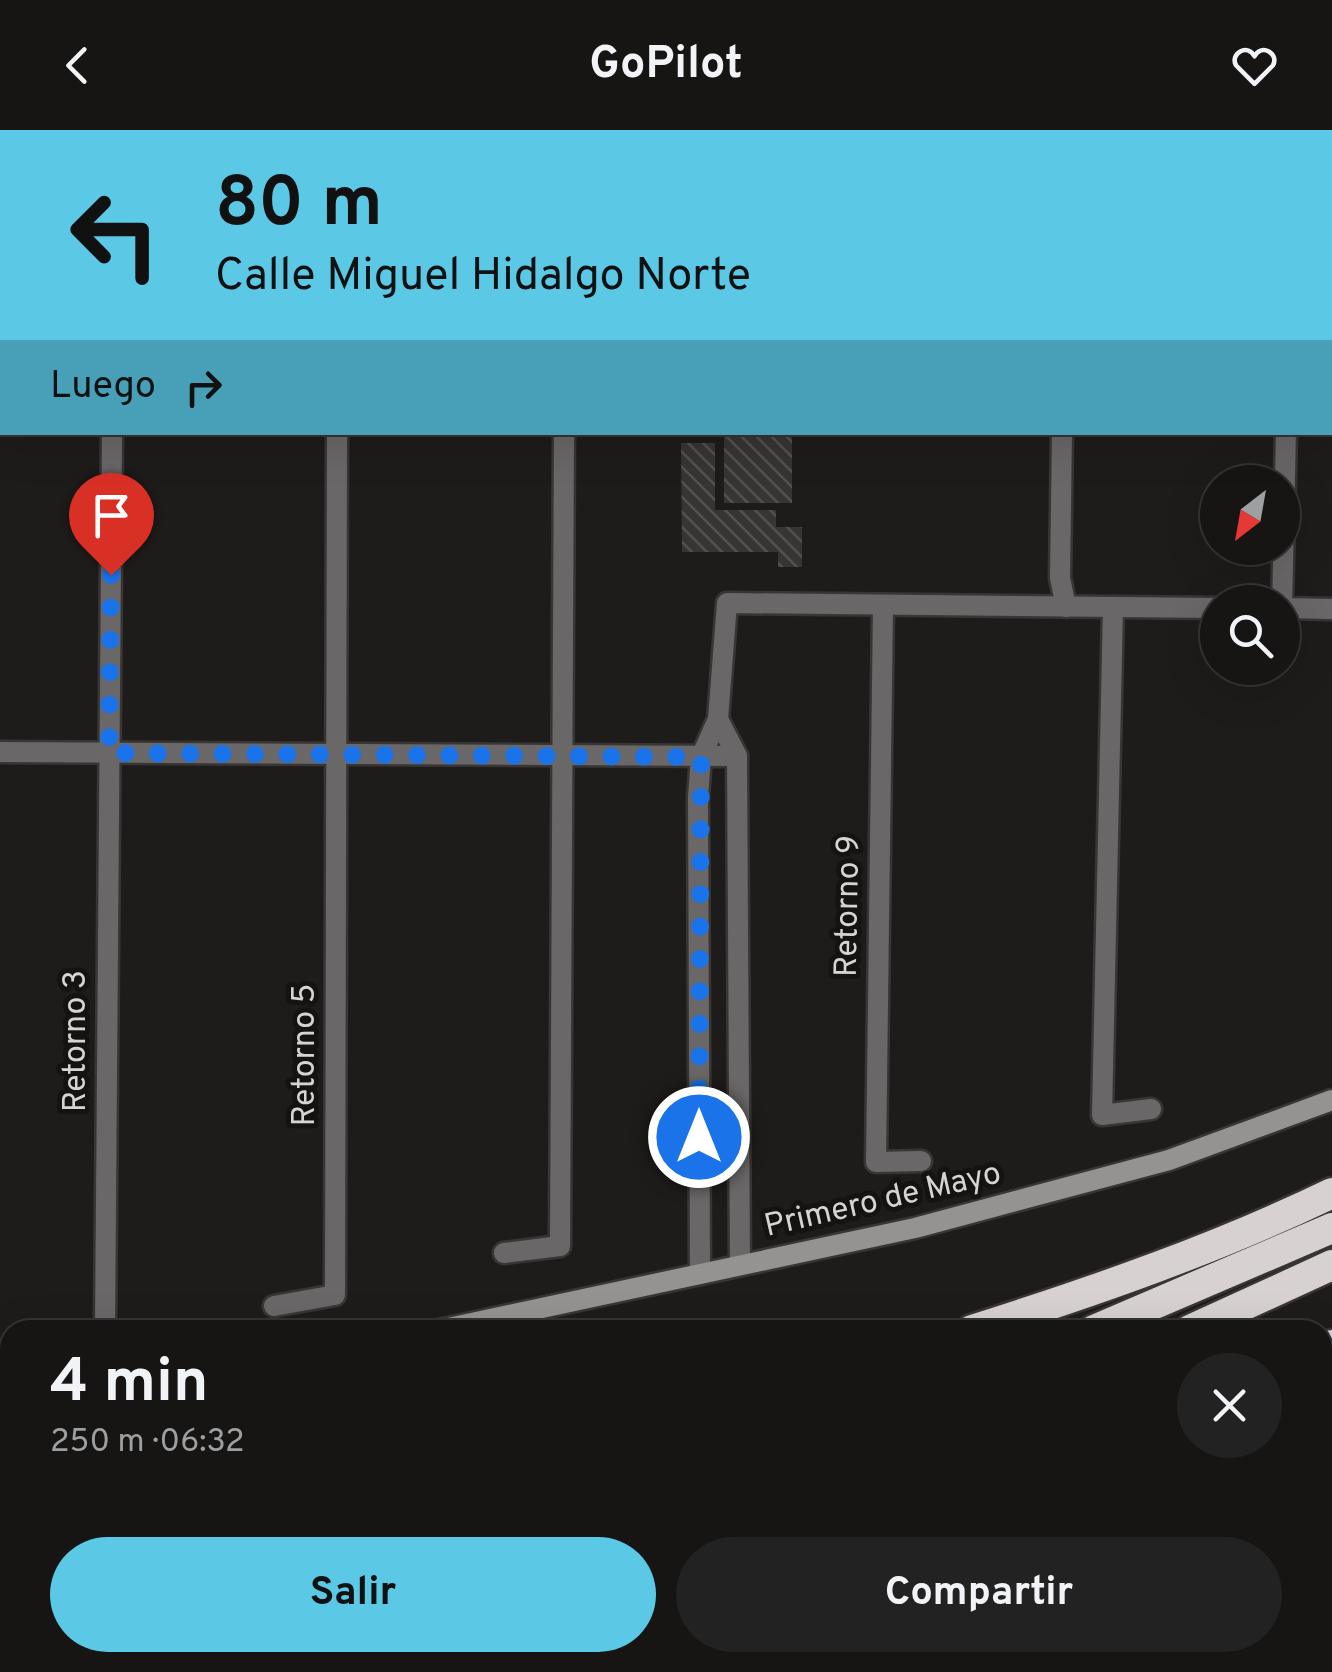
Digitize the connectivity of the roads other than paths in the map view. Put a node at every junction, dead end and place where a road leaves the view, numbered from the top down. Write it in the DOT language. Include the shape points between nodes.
graph roads {
  1 [pos="112,435"];
  2 [pos="337,435"];
  3 [pos="564,435"];
  4 [pos="1062,435"];
  5 [pos="1286,435"];
  6 [pos="1283,585"];
  7 [pos="883,605"];
  8 [pos="1066,606"];
  9 [pos="1113,607"];
  10 [pos="1200,608"];
  11 [pos="1300,608"];
  12 [pos="1332,609"];
  13 [pos="718,719"];
  14 [pos="0,752"];
  15 [pos="109,753"];
  16 [pos="338,754"];
  17 [pos="564,756"];
  18 [pos="737,756"];
  19 [pos="701,757"];
  20 [pos="1332,1100"];
  21 [pos="1152,1109"];
  22 [pos="699,1137"];
  23 [pos="738,1137"];
  24 [pos="921,1161"];
  25 [pos="1332,1193"];
  26 [pos="1332,1228"];
  27 [pos="504,1253"];
  28 [pos="740,1266"];
  29 [pos="1332,1266"];
  30 [pos="700,1274"];
  31 [pos="274,1306"];
  32 [pos="105,1320"];
  33 [pos="486,1320"];
  34 [pos="1004,1320"];
  35 [pos="1117,1320"];
  36 [pos="1212,1320"];
  1 -- 15 [label="street, Retorno 3"];
  2 -- 16 [label="street"];
  3 -- 17 [label="street"];
  4 -- 8 [label="street" via="1060,578"];
  5 -- 6 [label="street"];
  7 -- 8 [label="street"];
  7 -- 13 [label="street" via="727,603"];
  7 -- 24 [label="street, Retorno 9" via="876,1162"];
  8 -- 9 [label="street"];
  9 -- 10 [label="street"];
  9 -- 21 [label="street" via="1102,1114"];
  11 -- 12 [label="street"];
  13 -- 18 [label="street"];
  13 -- 19 [label="street"];
  14 -- 15 [label="street"];
  15 -- 16 [label="street"];
  15 -- 32 [label="street, Retorno 3"];
  16 -- 17 [label="street"];
  16 -- 31 [label="street, Retorno 5" via="335,1295"];
  17 -- 19 [label="street"];
  17 -- 27 [label="street" via="560,1246"];
  18 -- 19 [label="street"];
  18 -- 23 [label="street"];
  19 -- 22 [label="street"];
  20 -- 28 [label="main road, Primero de Mayo" via="1169,1160 915,1228"];
  22 -- 23 [label="street"];
  22 -- 30 [label="street"];
  23 -- 28 [label="street"];
  25 -- 34 [label="highway" via="1112,1286"];
  26 -- 35 [label="highway"];
  28 -- 30 [label="main road, Primero de Mayo"];
  29 -- 36 [label="highway"];
  30 -- 33 [label="main road, Primero de Mayo"];
}
